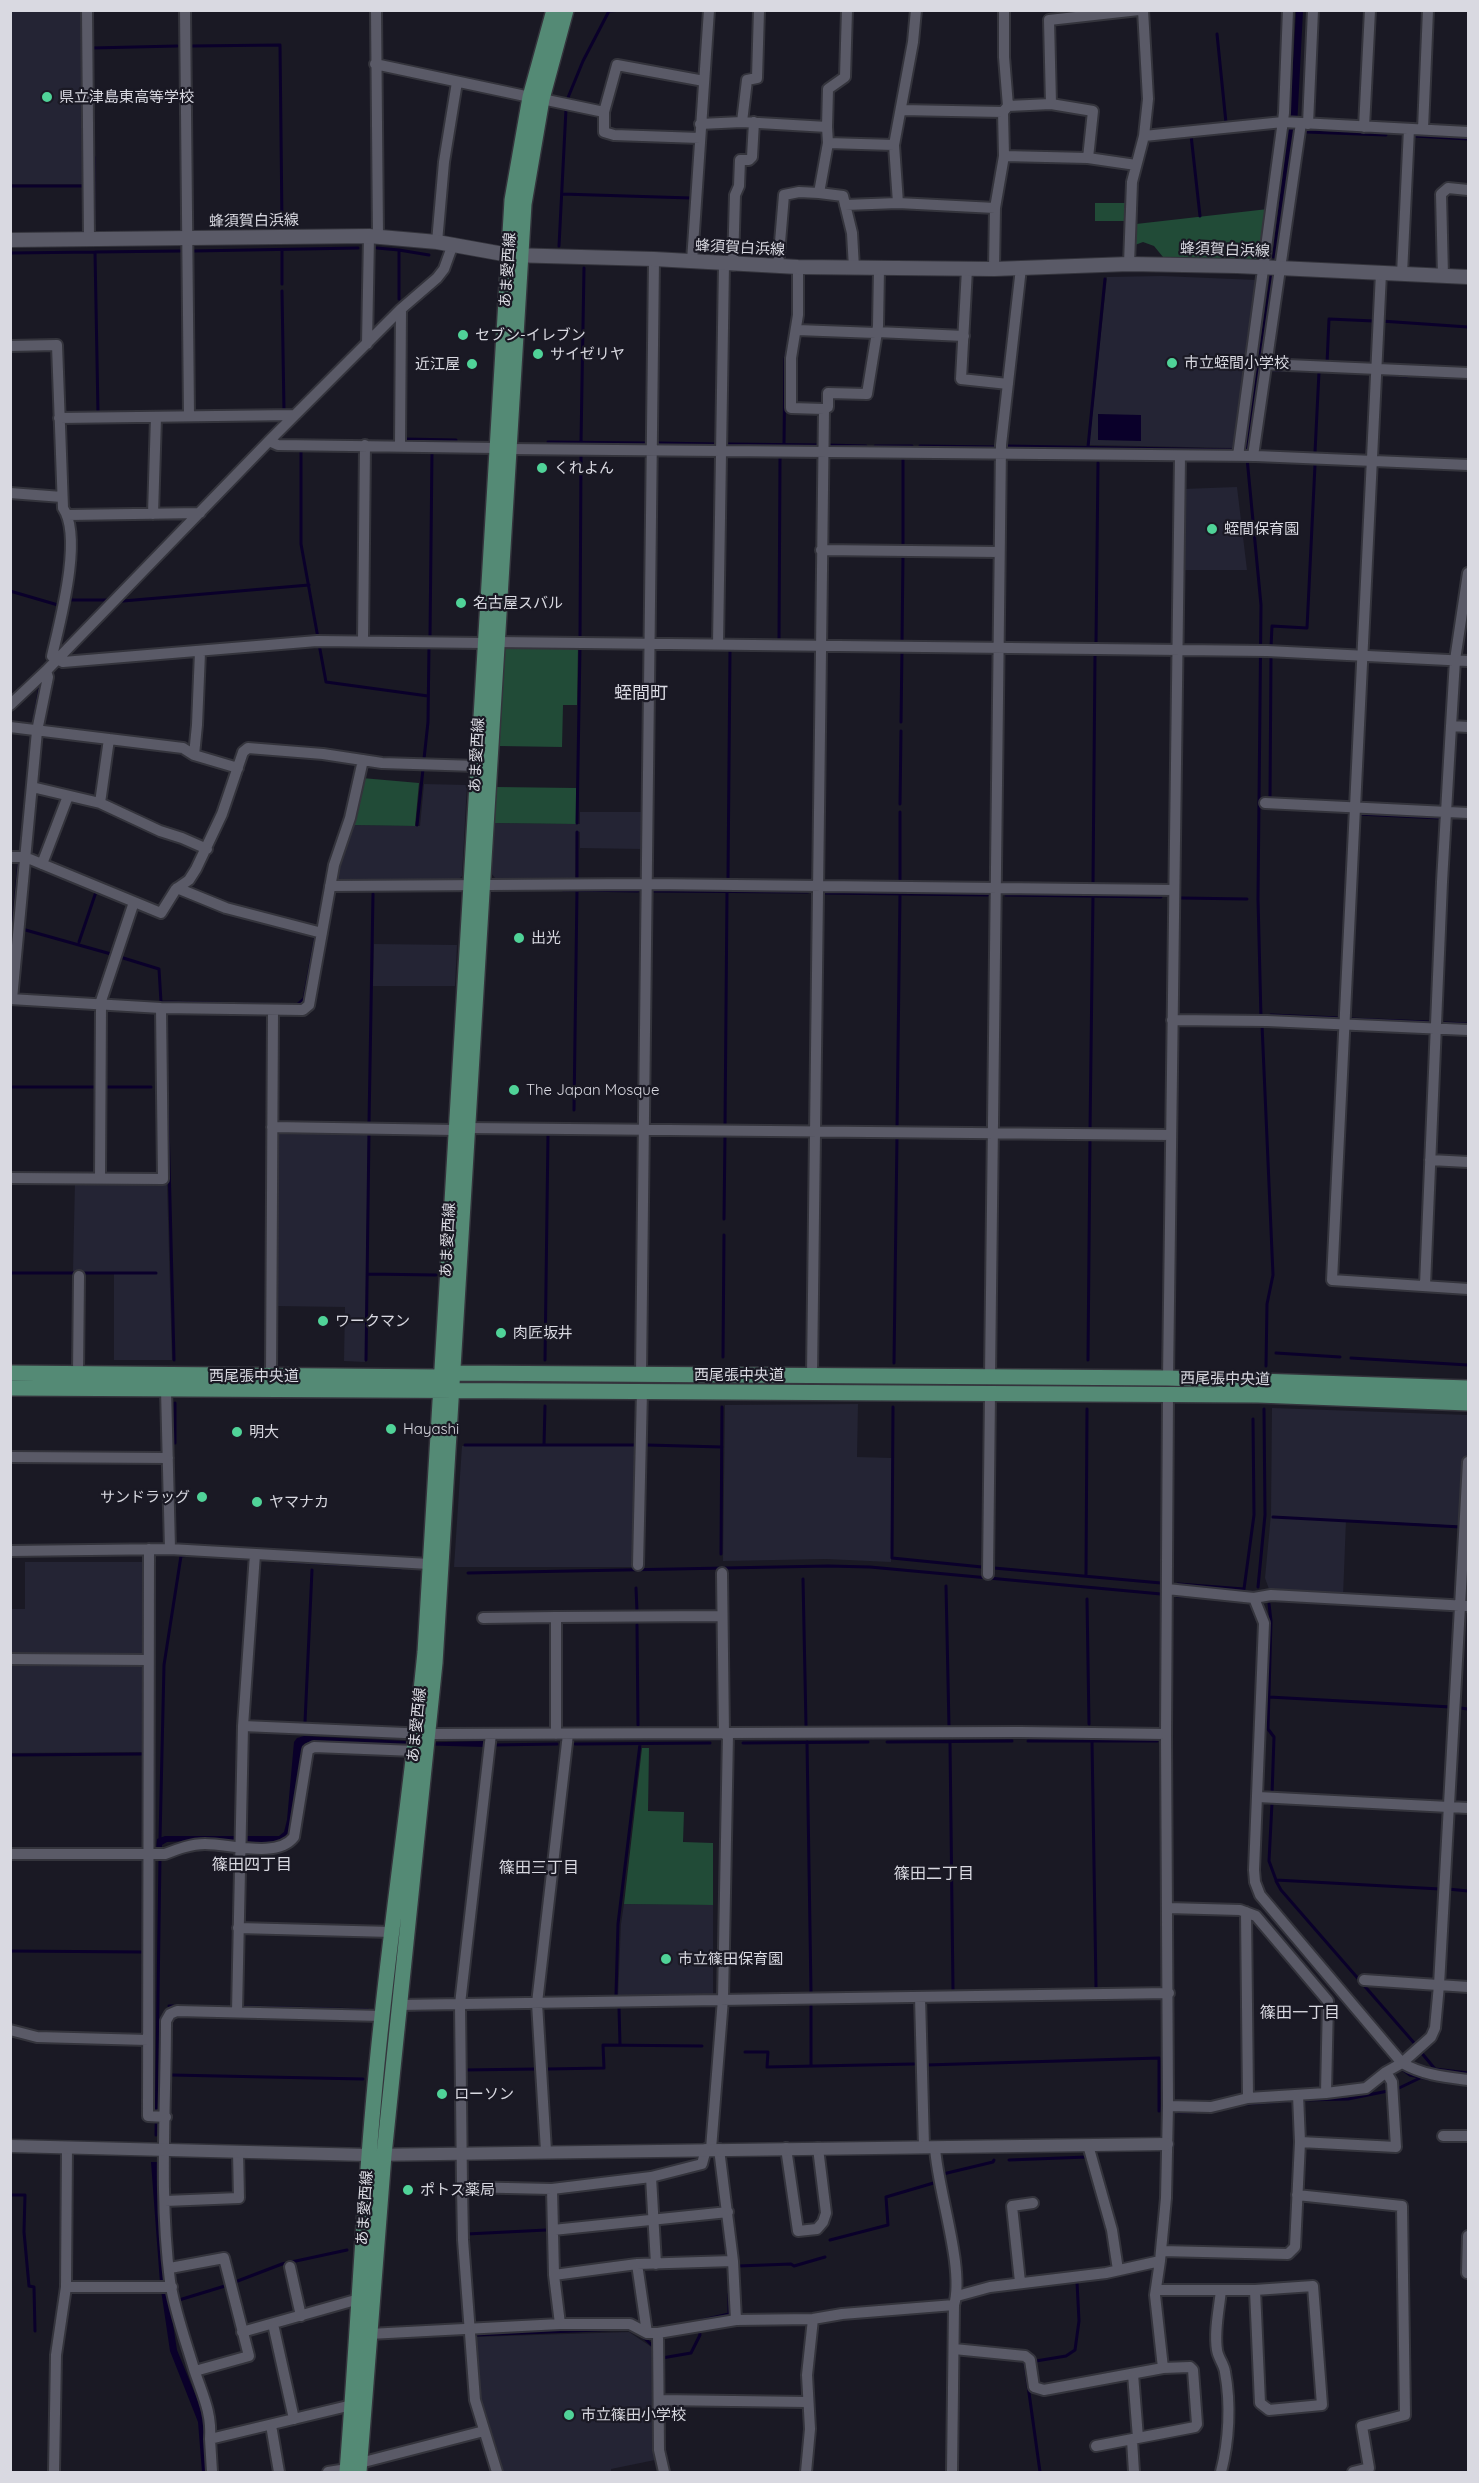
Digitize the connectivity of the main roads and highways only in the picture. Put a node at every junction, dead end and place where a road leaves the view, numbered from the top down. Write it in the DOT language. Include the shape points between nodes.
graph roads {
  1 [pos="554,10"];
  2 [pos="566,10"];
  3 [pos="536,98"];
  4 [pos="10,240"];
  5 [pos="515,255"];
  6 [pos="1468,277"];
  7 [pos="490,642"];
  8 [pos="476,885"];
  9 [pos="10,1373"];
  10 [pos="446,1382"];
  11 [pos="10,1388"];
  12 [pos="1468,1388"];
  13 [pos="1468,1403"];
  14 [pos="420,1744"];
  15 [pos="376,2155"];
  16 [pos="353,2469"];
  1 -- 3 [label="main road, あま愛西線"];
  2 -- 3 [label="main road, あま愛西線"];
  3 -- 5 [label="main road, あま愛西線"];
  4 -- 5 [label="main road, 蜂須賀白浜線" via="373,236"];
  5 -- 6 [label="main road, 蜂須賀白浜線" via="879,269 1129,264"];
  5 -- 7 [label="main road, あま愛西線"];
  7 -- 8 [label="main road, あま愛西線"];
  7 -- 8 [label="main road, あま愛西線" via="477,766"];
  8 -- 10 [label="main road, あま愛西線"];
  9 -- 10 [label="main road, 西尾張中央道"];
  10 -- 11 [label="main road, 西尾張中央道" via="166,1389"];
  10 -- 12 [label="main road, 西尾張中央道" via="641,1374 1168,1378"];
  10 -- 13 [label="main road, 西尾張中央道" via="642,1390 1258,1395"];
  10 -- 14 [label="main road, あま愛西線" via="429,1564"];
  10 -- 14 [label="main road, あま愛西線" via="435,1663"];
  14 -- 15 [label="main road, あま愛西線" via="398,2005"];
  14 -- 15 [label="main road, あま愛西線" via="382,2016"];
  15 -- 16 [label="main road, あま愛西線" via="369,2334"];
  15 -- 16 [label="main road, あま愛西線" via="359,2299 352,2405"];
}
